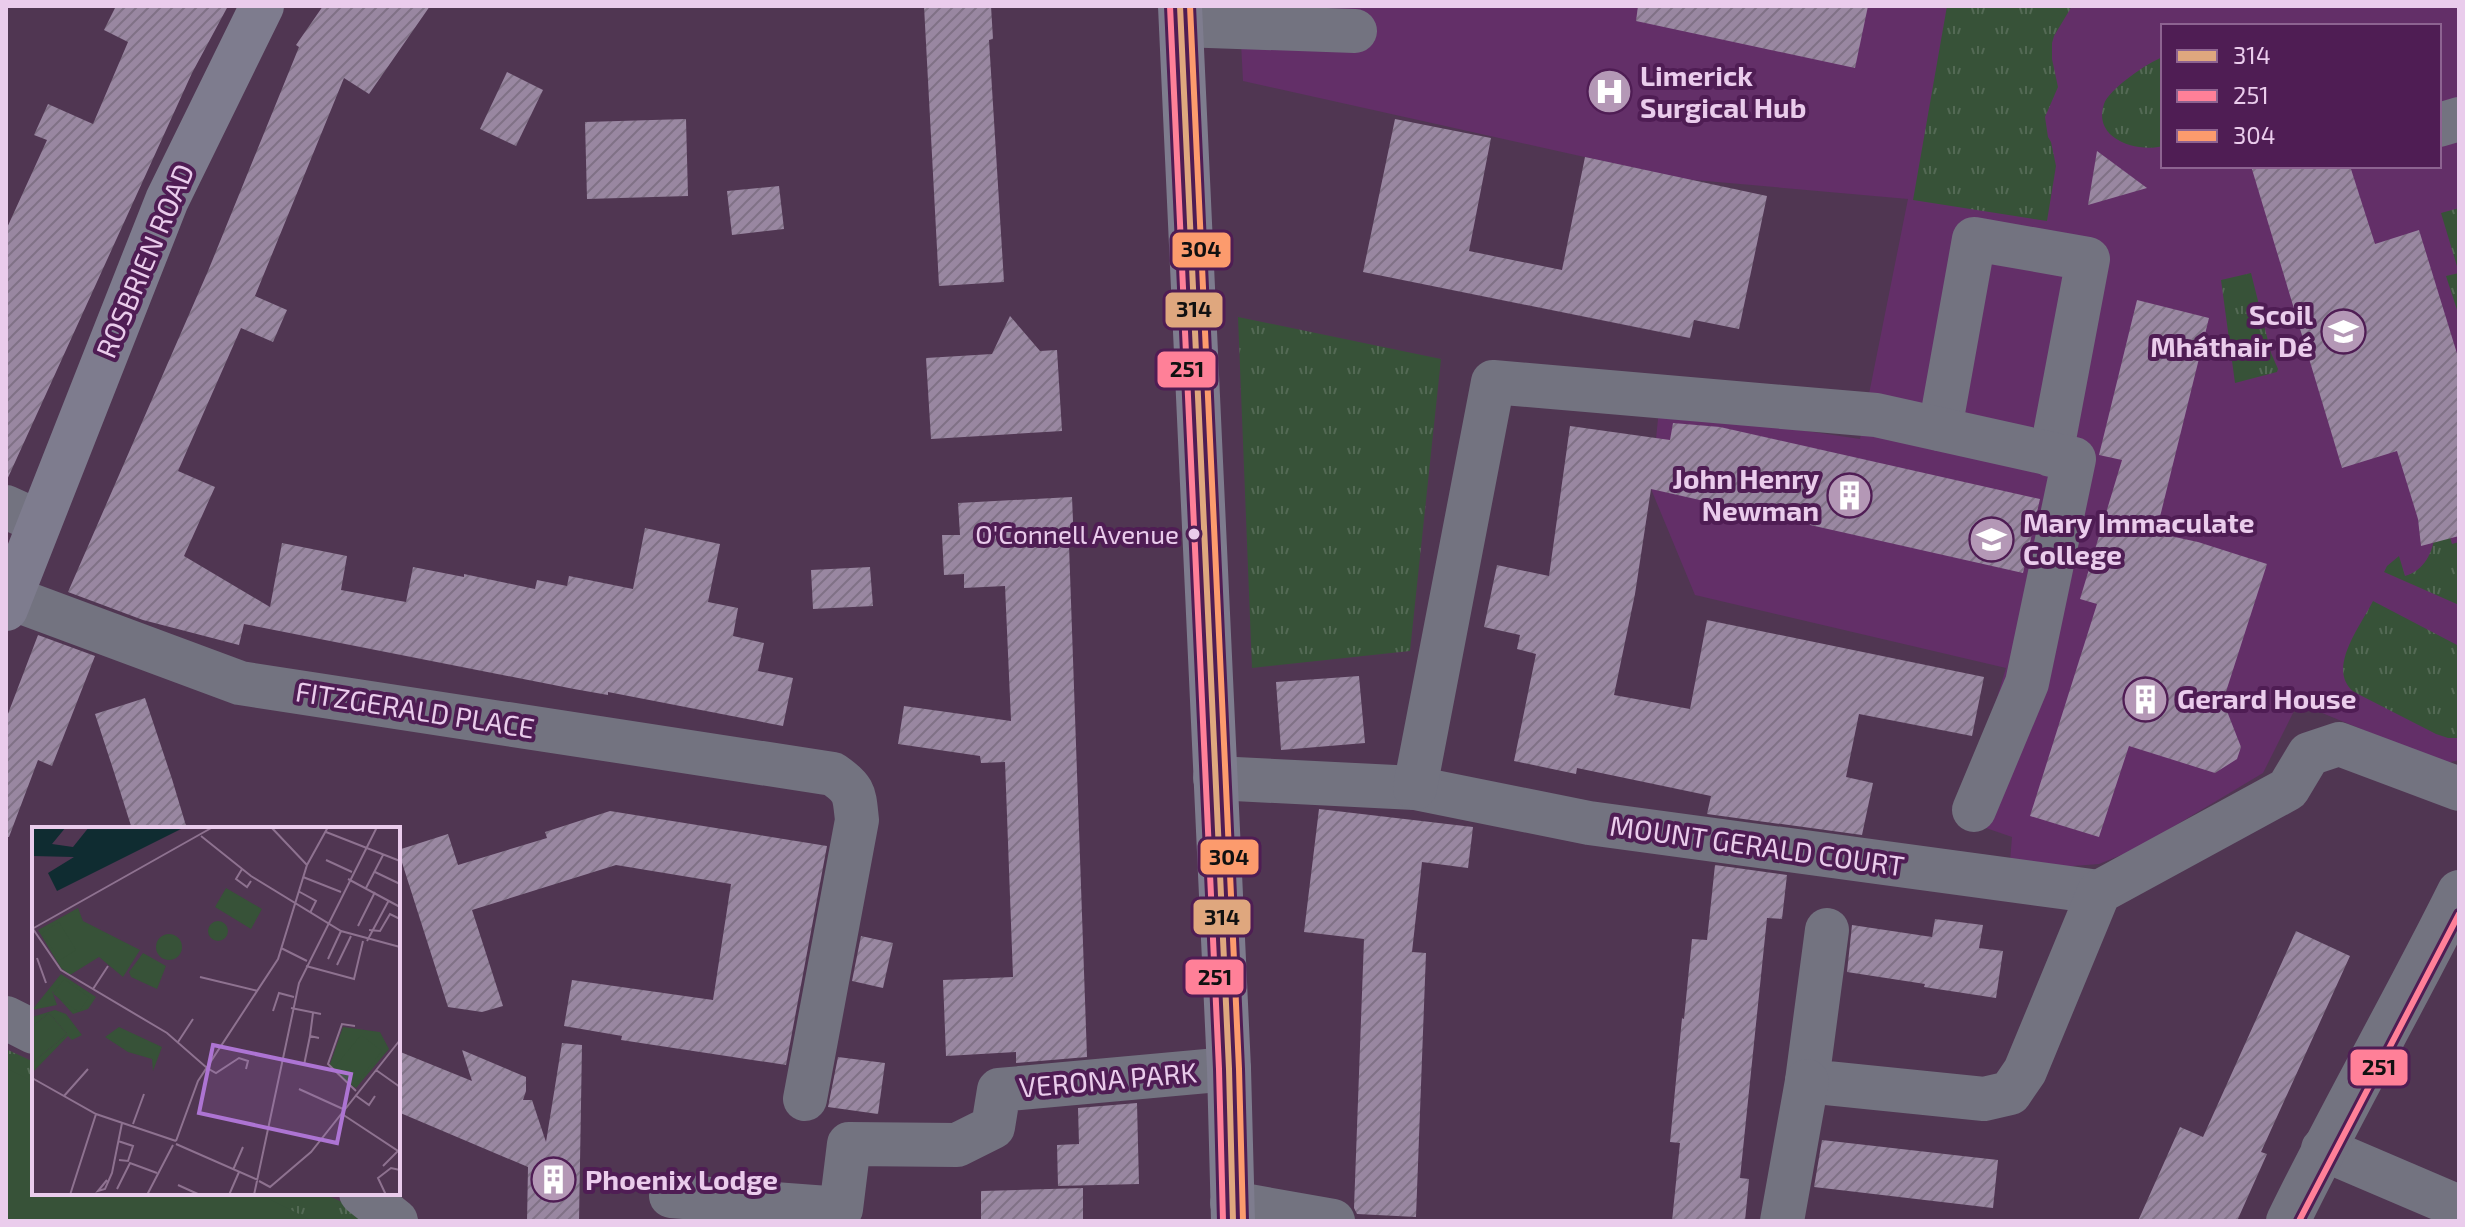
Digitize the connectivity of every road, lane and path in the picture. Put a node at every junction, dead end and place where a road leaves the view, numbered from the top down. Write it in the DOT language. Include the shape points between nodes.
graph roads {
  1 [pos="262,6"];
  2 [pos="1181,16"];
  3 [pos="1355,31"];
  4 [pos="1940,429"];
  5 [pos="2051,455"];
  6 [pos="22,514"];
  7 [pos="8,604"];
  8 [pos="1215,778"];
  9 [pos="1415,788"];
  10 [pos="2459,789"];
  11 [pos="1974,810"];
  12 [pos="2099,892"];
  13 [pos="2459,892"];
  14 [pos="1827,930"];
  15 [pos="6,1018"];
  16 [pos="32,1031"];
  17 [pos="1229,1069"];
  18 [pos="1807,1081"];
  19 [pos="805,1099"];
  20 [pos="2323,1149"];
  21 [pos="364,1195"];
  22 [pos="671,1196"];
  23 [pos="2459,1207"];
  24 [pos="1232,1212"];
  25 [pos="842,1215"];
  26 [pos="396,1221"];
  27 [pos="1333,1221"];
  28 [pos="1782,1221"];
  29 [pos="2288,1221"];
  1 -- 6 [label="main road, ROSBRIEN ROAD"];
  2 -- 3 [label="street"];
  2 -- 8 [label="main road"];
  4 -- 5 [label="street"];
  4 -- 5 [label="street" via="1974,239 2088,259"];
  4 -- 9 [label="street" via="1876,415 1493,382"];
  5 -- 11 [label="street" via="2074,459 2027,683"];
  6 -- 7 [label="main road, ROSBRIEN ROAD"];
  7 -- 19 [label="street, FITZGERALD PLACE" via="240,683 833,774 854,791 857,820"];
  8 -- 9 [label="street, MOUNT GERALD COURT"];
  8 -- 17 [label="main road"];
  9 -- 12 [label="street, MOUNT GERALD COURT" via="1589,823"];
  10 -- 12 [label="street" via="2339,744 2309,754 2288,789"];
  12 -- 18 [label="street" via="2025,1071 2010,1093 1984,1099"];
  13 -- 20 [label="street"];
  14 -- 18 [label="street"];
  15 -- 16 [label="street"];
  17 -- 24 [label="main road"];
  17 -- 25 [label="street, VERONA PARK" via="999,1090 993,1127 957,1145 849,1144"];
  18 -- 28 [label="street"];
  20 -- 23 [label="street"];
  20 -- 29 [label="street"];
  21 -- 26 [label="street"];
  22 -- 25 [label="street, VERONA PARK"];
  24 -- 27 [label="street"];
}
